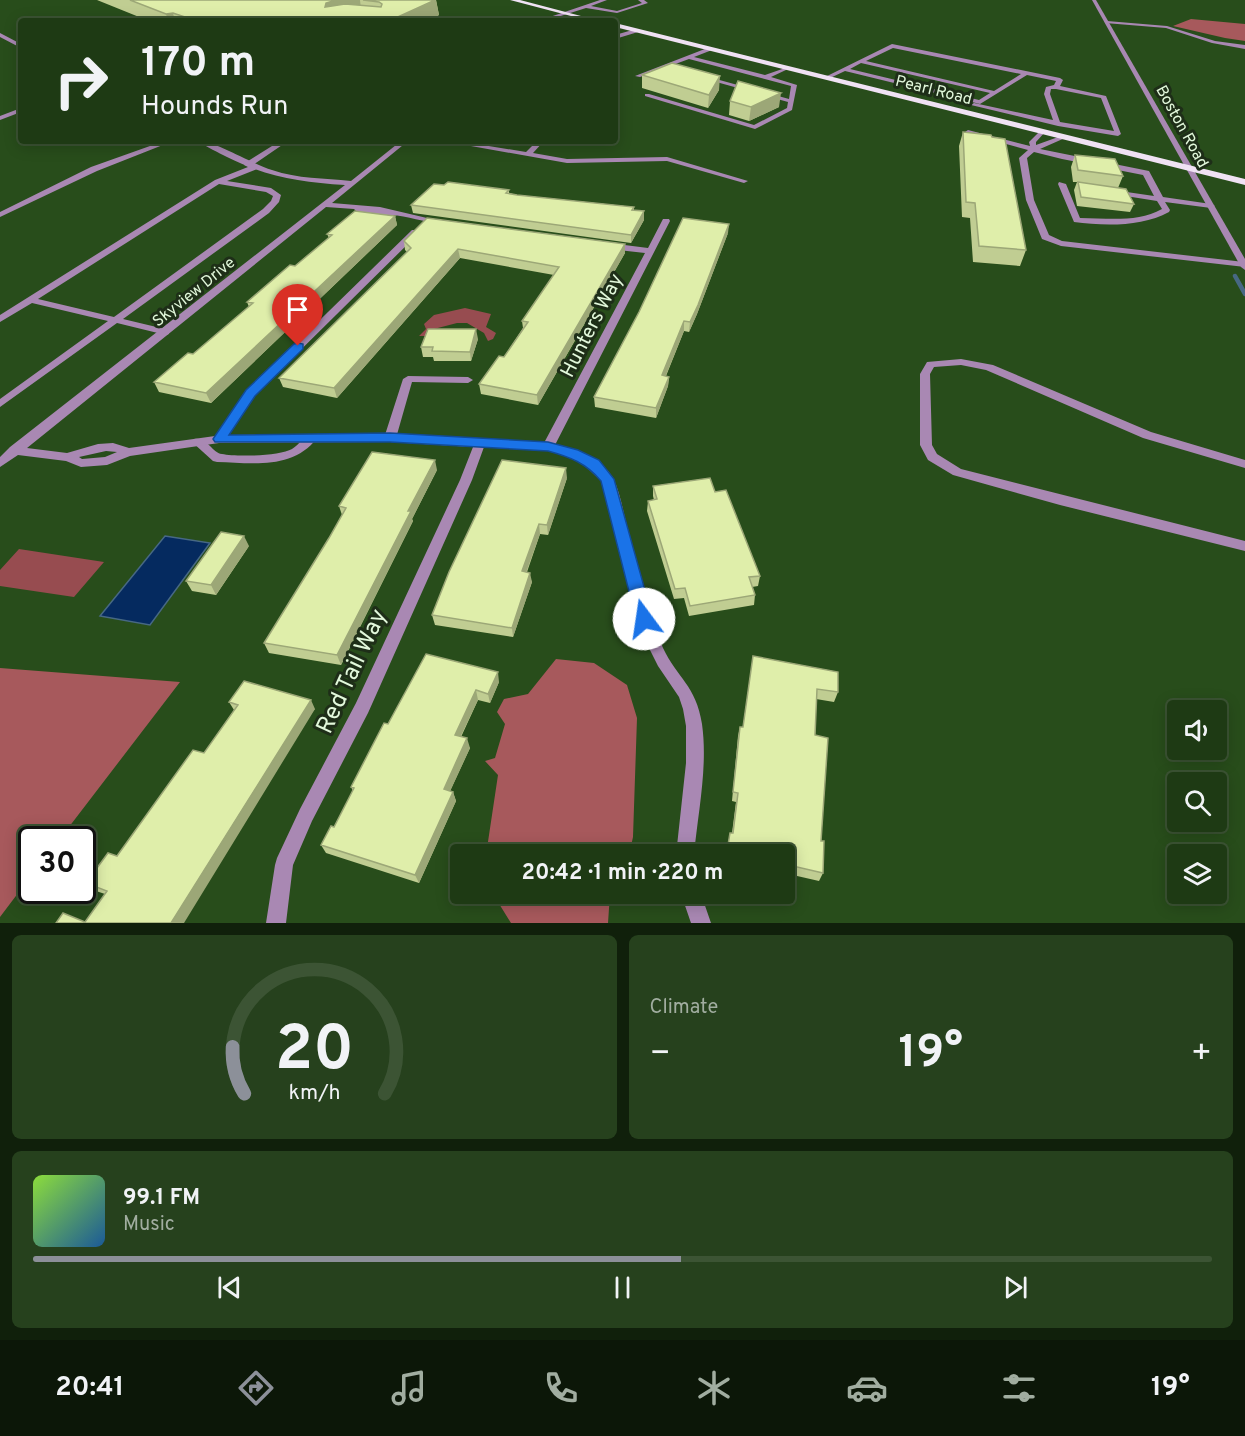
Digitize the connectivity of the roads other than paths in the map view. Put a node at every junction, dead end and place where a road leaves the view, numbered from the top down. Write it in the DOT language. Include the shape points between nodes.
graph roads {
  1 [pos="513,0"];
  2 [pos="606,0"];
  3 [pos="640,0"];
  4 [pos="1094,0"];
  5 [pos="584,6"];
  6 [pos="563,12"];
  7 [pos="548,18"];
  8 [pos="586,18"];
  9 [pos="1107,22"];
  10 [pos="618,26"];
  11 [pos="636,31"];
  12 [pos="0,35"];
  13 [pos="618,36"];
  14 [pos="18,44"];
  15 [pos="1245,47"];
  16 [pos="710,49"];
  17 [pos="689,57"];
  18 [pos="859,61"];
  19 [pos="663,66"];
  20 [pos="786,68"];
  21 [pos="674,69"];
  22 [pos="844,69"];
  23 [pos="1025,74"];
  24 [pos="695,75"];
  25 [pos="638,76"];
  26 [pos="766,77"];
  27 [pos="826,78"];
  28 [pos="1056,87"];
  29 [pos="996,93"];
  30 [pos="646,94"];
  31 [pos="791,102"];
  32 [pos="977,104"];
  33 [pos="18,111"];
  34 [pos="960,111"];
  35 [pos="0,118"];
  36 [pos="1058,124"];
  37 [pos="968,132"];
  38 [pos="1044,132"];
  39 [pos="1063,137"];
  40 [pos="162,144"];
  41 [pos="208,144"];
  42 [pos="281,144"];
  43 [pos="401,144"];
  44 [pos="465,144"];
  45 [pos="538,144"];
  46 [pos="1034,149"];
  47 [pos="528,154"];
  48 [pos="251,166"];
  49 [pos="1190,169"];
  50 [pos="744,181"];
  51 [pos="218,182"];
  52 [pos="1245,182"];
  53 [pos="353,183"];
  54 [pos="1073,186"];
  55 [pos="1106,191"];
  56 [pos="1162,200"];
  57 [pos="325,205"];
  58 [pos="1211,206"];
  59 [pos="0,215"];
  60 [pos="426,221"];
  61 [pos="666,221"];
  62 [pos="446,223"];
  63 [pos="603,245"];
  64 [pos="649,251"];
  65 [pos="1244,266"];
  66 [pos="31,300"];
  67 [pos="0,319"];
  68 [pos="115,320"];
  69 [pos="166,332"];
  70 [pos="468,380"];
  71 [pos="0,404"];
  72 [pos="311,438"];
  73 [pos="390,438"];
  74 [pos="219,439"];
  75 [pos="198,442"];
  76 [pos="480,442"];
  77 [pos="548,447"];
  78 [pos="14,450"];
  79 [pos="0,463"];
  80 [pos="1245,464"];
  81 [pos="1245,546"];
  82 [pos="686,844"];
  83 [pos="694,904"];
  84 [pos="276,923"];
  85 [pos="701,923"];
  1 -- 6 [label="main road"];
  2 -- 5 [label="street"];
  3 -- 5 [label="street" via="646,3 617,12"];
  4 -- 9 [label="street, Boston Road"];
  5 -- 6 [label="street"];
  6 -- 7 [label="street"];
  6 -- 8 [label="main road"];
  9 -- 15 [label="street" via="1167,27"];
  9 -- 49 [label="street, Boston Road"];
  10 -- 11 [label="main road, Pearl Road"];
  11 -- 13 [label="street"];
  11 -- 16 [label="main road, Pearl Road"];
  12 -- 14 [label="street"];
  16 -- 17 [label="street"];
  16 -- 20 [label="main road, Pearl Road"];
  17 -- 19 [label="street"];
  17 -- 26 [label="street"];
  18 -- 22 [label="street"];
  18 -- 23 [label="street" via="892,46"];
  18 -- 29 [label="street"];
  19 -- 21 [label="street"];
  19 -- 25 [label="street"];
  20 -- 26 [label="street"];
  20 -- 27 [label="main road, Pearl Road"];
  22 -- 27 [label="street"];
  22 -- 32 [label="street"];
  23 -- 28 [label="street" via="1060,80"];
  23 -- 29 [label="street"];
  24 -- 31 [label="street"];
  26 -- 31 [label="street" via="794,85"];
  27 -- 34 [label="main road, Pearl Road"];
  28 -- 36 [label="street" via="1048,88 1047,94"];
  28 -- 36 [label="street" via="1104,97 1118,134"];
  29 -- 32 [label="street"];
  30 -- 31 [label="street" via="755,127 790,109"];
  32 -- 34 [label="street"];
  32 -- 36 [label="street"];
  33 -- 35 [label="street"];
  34 -- 38 [label="main road, Pearl Road"];
  36 -- 38 [label="street"];
  37 -- 46 [label="street"];
  38 -- 39 [label="main road, Pearl Road"];
  38 -- 46 [label="street" via="1032,142"];
  39 -- 46 [label="street"];
  39 -- 49 [label="main road, Pearl Road"];
  40 -- 59 [label="street" via="94,169"];
  41 -- 48 [label="street"];
  42 -- 48 [label="street"];
  43 -- 53 [label="street, Skyview Drive"];
  44 -- 47 [label="street"];
  45 -- 47 [label="street"];
  46 -- 56 [label="street" via="1146,173"];
  46 -- 65 [label="street" via="1023,158 1026,187 1037,221 1051,241"];
  47 -- 50 [label="street" via="583,161 667,159"];
  48 -- 51 [label="street"];
  48 -- 53 [label="street" via="294,178"];
  49 -- 52 [label="main road, Pearl Road"];
  49 -- 58 [label="street, Boston Road"];
  51 -- 66 [label="street"];
  51 -- 68 [label="street" via="277,195 266,211"];
  53 -- 57 [label="street, Skyview Drive"];
  54 -- 56 [label="street" via="1062,184 1077,220 1142,219 1166,210"];
  55 -- 56 [label="street"];
  56 -- 58 [label="street"];
  57 -- 60 [label="street" via="387,210"];
  57 -- 69 [label="street, Skyview Drive"];
  58 -- 65 [label="street, Boston Road"];
  60 -- 62 [label="street"];
  60 -- 74 [label="street" via="251,393"];
  61 -- 64 [label="street, Hunters Way"];
  63 -- 64 [label="street"];
  64 -- 77 [label="street, Hunters Way"];
  66 -- 67 [label="street"];
  66 -- 68 [label="street"];
  68 -- 69 [label="street"];
  68 -- 71 [label="street"];
  69 -- 78 [label="street, Skyview Drive"];
  70 -- 73 [label="street" via="408,379"];
  72 -- 73 [label="street"];
  72 -- 74 [label="street"];
  72 -- 75 [label="street" via="296,452 269,459 217,458"];
  73 -- 76 [label="street"];
  74 -- 75 [label="street"];
  75 -- 78 [label="street" via="81,463 68,457"];
  76 -- 77 [label="street"];
  76 -- 84 [label="street, Red Tail Way" via="362,708 284,865"];
  77 -- 82 [label="street" via="573,453 594,464 607,479 644,619 657,651 691,708 694,747"];
  78 -- 79 [label="street, Skyview Drive"];
  80 -- 81 [label="street" via="1147,435 989,368 961,362 931,364 925,374 926,446 932,457 957,472"];
  83 -- 85 [label="street"];
}
